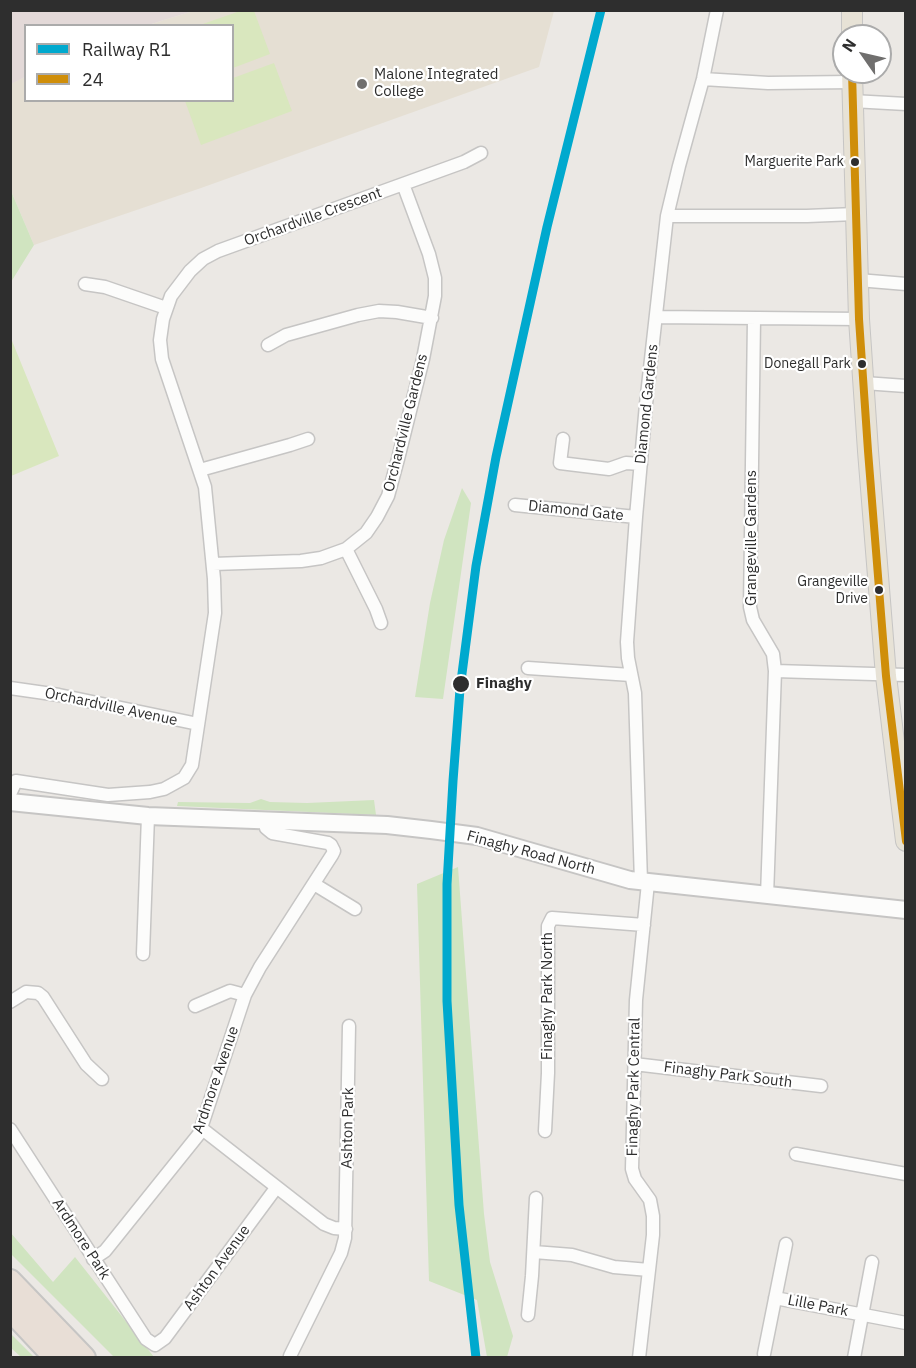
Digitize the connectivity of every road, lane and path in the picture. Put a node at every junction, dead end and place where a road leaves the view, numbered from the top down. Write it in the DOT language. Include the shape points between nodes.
graph roads {
  1 [pos="717,10"];
  2 [pos="703,79"];
  3 [pos="852,85"];
  4 [pos="906,104"];
  5 [pos="481,153"];
  6 [pos="403,184"];
  7 [pos="855,214"];
  8 [pos="668,216"];
  9 [pos="858,280"];
  10 [pos="85,284"];
  11 [pos="906,284"];
  12 [pos="166,308"];
  13 [pos="656,317"];
  14 [pos="432,318"];
  15 [pos="754,319"];
  16 [pos="859,319"];
  17 [pos="268,345"];
  18 [pos="864,383"];
  19 [pos="906,386"];
  20 [pos="308,439"];
  21 [pos="564,440"];
  22 [pos="641,464"];
  23 [pos="200,470"];
  24 [pos="515,505"];
  25 [pos="636,517"];
  26 [pos="346,549"];
  27 [pos="213,564"];
  28 [pos="381,623"];
  29 [pos="528,668"];
  30 [pos="775,671"];
  31 [pos="631,675"];
  32 [pos="896,676"];
  33 [pos="10,688"];
  34 [pos="198,724"];
  35 [pos="900,754"];
  36 [pos="13,780"];
  37 [pos="10,794"];
  38 [pos="10,802"];
  39 [pos="148,816"];
  40 [pos="265,820"];
  41 [pos="906,841"];
  42 [pos="644,882"];
  43 [pos="314,884"];
  44 [pos="767,896"];
  45 [pos="355,909"];
  46 [pos="906,910"];
  47 [pos="644,926"];
  48 [pos="143,954"];
  49 [pos="245,995"];
  50 [pos="10,1002"];
  51 [pos="195,1006"];
  52 [pos="349,1026"];
  53 [pos="634,1064"];
  54 [pos="102,1079"];
  55 [pos="822,1086"];
  56 [pos="201,1128"];
  57 [pos="10,1130"];
  58 [pos="545,1131"];
  59 [pos="796,1155"];
  60 [pos="906,1174"];
  61 [pos="276,1188"];
  62 [pos="536,1198"];
  63 [pos="346,1229"];
  64 [pos="786,1244"];
  65 [pos="534,1252"];
  66 [pos="93,1258"];
  67 [pos="872,1262"];
  68 [pos="649,1270"];
  69 [pos="10,1281"];
  70 [pos="775,1298"];
  71 [pos="10,1309"];
  72 [pos="528,1315"];
  73 [pos="862,1315"];
  74 [pos="906,1323"];
  75 [pos="155,1345"];
  76 [pos="764,1354"];
  77 [pos="290,1356"];
  78 [pos="56,1358"];
  79 [pos="84,1358"];
  80 [pos="639,1358"];
  81 [pos="854,1358"];
  1 -- 2 [label="street, Diamond Gardens"];
  2 -- 3 [label="street"];
  2 -- 8 [label="street, Diamond Gardens"];
  3 -- 4 [label="street"];
  3 -- 7 [label="main road"];
  5 -- 6 [label="street, Orchardville Crescent"];
  6 -- 12 [label="street, Orchardville Crescent" via="218,250 190,271"];
  6 -- 14 [label="street, Orchardville Gardens" via="435,278"];
  7 -- 8 [label="street"];
  7 -- 9 [label="main road"];
  8 -- 13 [label="street, Diamond Gardens"];
  9 -- 11 [label="street"];
  9 -- 16 [label="main road"];
  10 -- 12 [label="street"];
  12 -- 23 [label="street, Orchardville Crescent" via="160,340 162,359"];
  13 -- 15 [label="street"];
  13 -- 22 [label="street, Diamond Gardens"];
  14 -- 17 [label="street" via="379,311 286,334"];
  14 -- 26 [label="street, Orchardville Gardens" via="388,496 366,532"];
  15 -- 16 [label="street"];
  15 -- 30 [label="street, Grangeville Gardens" via="750,607 753,620 773,654"];
  16 -- 18 [label="main road"];
  18 -- 19 [label="street"];
  18 -- 32 [label="main road"];
  20 -- 23 [label="street"];
  21 -- 22 [label="street" via="560,463 609,469 626,463"];
  22 -- 25 [label="street, Diamond Gardens"];
  23 -- 27 [label="street, Orchardville Crescent"];
  24 -- 25 [label="street, Diamond Gate"];
  25 -- 31 [label="street, Diamond Gardens" via="627,642"];
  26 -- 27 [label="street, Orchardville Gardens" via="301,561"];
  26 -- 28 [label="street"];
  27 -- 34 [label="street, Orchardville Crescent" via="215,613"];
  29 -- 31 [label="street"];
  30 -- 32 [label="street"];
  30 -- 44 [label="street, Grangeville Gardens"];
  31 -- 42 [label="street, Diamond Gardens"];
  32 -- 35 [label="main road"];
  33 -- 34 [label="street, Orchardville Avenue"];
  34 -- 36 [label="street, Orchardville Avenue" via="189,771 164,789 108,795"];
  35 -- 41 [label="main road"];
  36 -- 37 [label="street, Orchardville Avenue"];
  38 -- 39 [label="street, Finaghy Road North"];
  39 -- 40 [label="street, Finaghy Road North"];
  39 -- 48 [label="street"];
  40 -- 42 [label="street, Finaghy Road North" via="387,825 477,836"];
  40 -- 43 [label="street, Ardmore Avenue" via="272,833 331,845 332,855"];
  42 -- 44 [label="street, Finaghy Road North"];
  42 -- 47 [label="street, Finaghy Park Central"];
  43 -- 45 [label="street"];
  43 -- 49 [label="street, Ardmore Avenue"];
  44 -- 46 [label="street, Finaghy Road North"];
  47 -- 53 [label="street, Finaghy Park Central"];
  47 -- 58 [label="street, Finaghy Park North" via="552,918 548,926"];
  49 -- 51 [label="street" via="230,991"];
  49 -- 56 [label="street, Ardmore Avenue"];
  50 -- 54 [label="street" via="26,992 43,997 86,1064"];
  52 -- 63 [label="street, Ashton Park"];
  53 -- 55 [label="street, Finaghy Park South"];
  53 -- 68 [label="street, Finaghy Park Central" via="632,1169 650,1200 653,1216"];
  56 -- 61 [label="street"];
  56 -- 66 [label="street, Ardmore Avenue" via="105,1251"];
  57 -- 66 [label="street, Ardmore Park"];
  59 -- 60 [label="street"];
  61 -- 63 [label="street" via="324,1224"];
  61 -- 75 [label="street, Ashton Avenue" via="165,1338"];
  62 -- 65 [label="street"];
  63 -- 77 [label="street, Ashton Park" via="341,1253"];
  64 -- 70 [label="street, Lille Park"];
  65 -- 68 [label="street" via="572,1255 614,1268"];
  65 -- 72 [label="street"];
  66 -- 75 [label="street, Ardmore Park" via="146,1339"];
  67 -- 73 [label="street, Lille Park"];
  68 -- 80 [label="street, Finaghy Park Central"];
  69 -- 79 [label="highway"];
  70 -- 73 [label="street, Lille Park"];
  70 -- 76 [label="street, Lille Park"];
  71 -- 78 [label="highway"];
  73 -- 74 [label="street"];
  73 -- 81 [label="street, Lille Park"];
}
